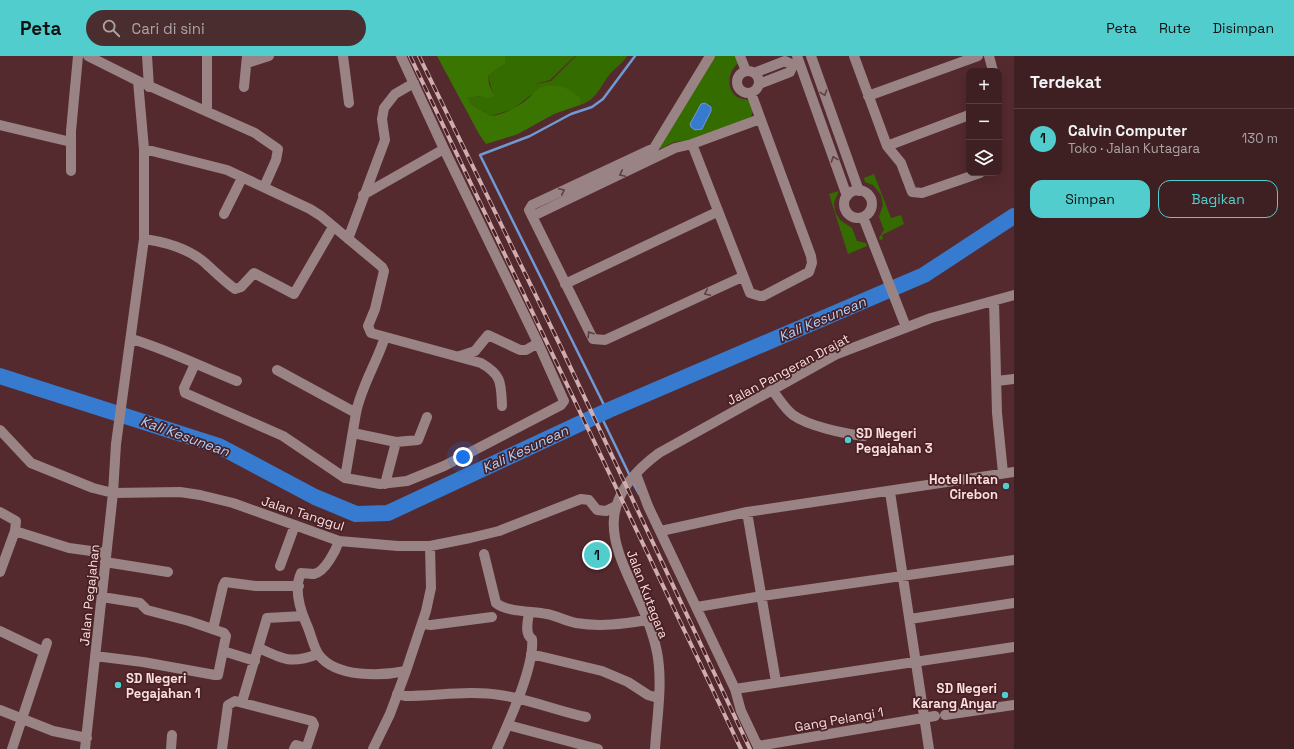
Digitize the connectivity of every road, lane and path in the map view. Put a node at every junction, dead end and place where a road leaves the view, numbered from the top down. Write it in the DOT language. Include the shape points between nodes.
graph roads {
  1 [pos="78,56"];
  2 [pos="88,56"];
  3 [pos="147,56"];
  4 [pos="207,56"];
  5 [pos="269,56"];
  6 [pos="343,56"];
  7 [pos="401,56"];
  8 [pos="710,56"];
  9 [pos="740,56"];
  10 [pos="811,56"];
  11 [pos="854,56"];
  12 [pos="978,56"];
  13 [pos="989,56"];
  14 [pos="247,59"];
  15 [pos="799,60"];
  16 [pos="992,68"];
  17 [pos="750,72"];
  18 [pos="138,81"];
  19 [pos="414,83"];
  20 [pos="759,84"];
  21 [pos="149,87"];
  22 [pos="244,87"];
  23 [pos="751,93"];
  24 [pos="868,96"];
  25 [pos="349,102"];
  26 [pos="207,111"];
  27 [pos="966,116"];
  28 [pos="760,119"];
  29 [pos="0,125"];
  30 [pos="71,142"];
  31 [pos="692,144"];
  32 [pos="887,146"];
  33 [pos="144,149"];
  34 [pos="444,150"];
  35 [pos="656,153"];
  36 [pos="71,171"];
  37 [pos="971,176"];
  38 [pos="242,178"];
  39 [pos="264,187"];
  40 [pos="860,191"];
  41 [pos="363,195"];
  42 [pos="847,196"];
  43 [pos="718,212"];
  44 [pos="224,214"];
  45 [pos="863,217"];
  46 [pos="333,227"];
  47 [pos="144,239"];
  48 [pos="348,239"];
  49 [pos="742,277"];
  50 [pos="566,284"];
  51 [pos="1014,295"];
  52 [pos="994,301"];
  53 [pos="906,327"];
  54 [pos="385,337"];
  55 [pos="132,339"];
  56 [pos="538,343"];
  57 [pos="460,356"];
  58 [pos="195,364"];
  59 [pos="277,370"];
  60 [pos="1014,379"];
  61 [pos="237,381"];
  62 [pos="997,381"];
  63 [pos="773,392"];
  64 [pos="502,406"];
  65 [pos="356,413"];
  66 [pos="428,417"];
  67 [pos="0,430"];
  68 [pos="353,433"];
  69 [pos="864,436"];
  70 [pos="396,442"];
  71 [pos="1014,472"];
  72 [pos="1003,473"];
  73 [pos="635,475"];
  74 [pos="345,478"];
  75 [pos="385,484"];
  76 [pos="890,492"];
  77 [pos="113,493"];
  78 [pos="616,506"];
  79 [pos="0,512"];
  80 [pos="747,512"];
  81 [pos="613,520"];
  82 [pos="295,526"];
  83 [pos="15,531"];
  84 [pos="661,531"];
  85 [pos="340,541"];
  86 [pos="430,546"];
  87 [pos="484,554"];
  88 [pos="106,558"];
  89 [pos="1014,560"];
  90 [pos="280,566"];
  91 [pos="0,572"];
  92 [pos="168,572"];
  93 [pos="902,576"];
  94 [pos="299,586"];
  95 [pos="762,596"];
  96 [pos="102,597"];
  97 [pos="1014,603"];
  98 [pos="696,607"];
  99 [pos="529,612"];
  100 [pos="303,616"];
  101 [pos="492,617"];
  102 [pos="910,619"];
  103 [pos="647,620"];
  104 [pos="422,624"];
  105 [pos="213,629"];
  106 [pos="0,631"];
  107 [pos="1014,647"];
  108 [pos="259,648"];
  109 [pos="223,651"];
  110 [pos="318,654"];
  111 [pos="531,654"];
  112 [pos="95,656"];
  113 [pos="255,661"];
  114 [pos="918,661"];
  115 [pos="406,671"];
  116 [pos="776,682"];
  117 [pos="735,689"];
  118 [pos="397,694"];
  119 [pos="518,698"];
  120 [pos="658,698"];
  121 [pos="242,702"];
  122 [pos="1014,706"];
  123 [pos="0,710"];
  124 [pos="586,717"];
  125 [pos="924,718"];
  126 [pos="21,720"];
  127 [pos="508,725"];
  128 [pos="172,735"];
  129 [pos="87,738"];
  130 [pos="378,748"];
  131 [pos="758,748"];
  132 [pos="12,749"];
  133 [pos="85,749"];
  134 [pos="171,749"];
  135 [pos="222,749"];
  136 [pos="294,749"];
  137 [pos="499,749"];
  138 [pos="598,749"];
  139 [pos="655,749"];
  140 [pos="929,749"];
  1 -- 30 [label="street"];
  2 -- 18 [label="street"];
  3 -- 21 [label="street"];
  4 -- 26 [label="street"];
  5 -- 14 [label="street"];
  6 -- 25 [label="street"];
  7 -- 19 [label="street"];
  8 -- 35 [label="street"];
  9 -- 17 [label="street"];
  10 -- 40 [label="street, one-way"];
  11 -- 24 [label="street"];
  12 -- 24 [label="street"];
  13 -- 16 [label="street"];
  14 -- 22 [label="street"];
  15 -- 17 [label="street" via="785,61"];
  15 -- 20 [label="street" via="790,72"];
  42 -- 15 [label="street, one-way"];
  17 -- 20 [label="street" via="757,76"];
  17 -- 23 [label="street" via="738,77 738,87 746,93"];
  18 -- 21 [label="street"];
  18 -- 33 [label="street, Jalan Pegajahan"];
  19 -- 34 [label="street"];
  19 -- 41 [label="street" via="395,94 384,108 382,119 385,140"];
  20 -- 23 [label="street"];
  21 -- 26 [label="street"];
  23 -- 28 [label="street"];
  24 -- 32 [label="street"];
  26 -- 39 [label="street" via="255,133 278,149"];
  27 -- 32 [label="street"];
  28 -- 31 [label="street"];
  28 -- 49 [label="street" via="811,256 812,268 806,274 760,296 750,293"];
  29 -- 30 [label="street"];
  30 -- 36 [label="street"];
  31 -- 35 [label="street"];
  31 -- 43 [label="street"];
  32 -- 37 [label="street" via="901,163 910,189 917,194"];
  33 -- 38 [label="street" via="201,162"];
  33 -- 47 [label="street, Jalan Pegajahan"];
  34 -- 41 [label="street"];
  34 -- 56 [label="street"];
  35 -- 50 [label="street" via="530,206 529,210"];
  38 -- 39 [label="street"];
  38 -- 44 [label="street"];
  39 -- 46 [label="street" via="316,212"];
  40 -- 42 [label="street"];
  40 -- 45 [label="street" via="872,202 871,209"];
  41 -- 48 [label="street"];
  42 -- 45 [label="street" via="844,204 847,212 854,218"];
  43 -- 49 [label="street"];
  43 -- 50 [label="street"];
  45 -- 53 [label="street"];
  46 -- 47 [label="street" via="294,294 254,273 241,287 235,289 186,250 162,241"];
  46 -- 48 [label="street"];
  47 -- 55 [label="street, Jalan Pegajahan"];
  48 -- 54 [label="street" via="384,271 368,329"];
  49 -- 50 [label="street, one-way" via="599,341 591,337"];
  51 -- 52 [label="street, Jalan Pangeran Drajat"];
  52 -- 53 [label="street, Jalan Pangeran Drajat"];
  52 -- 62 [label="street"];
  53 -- 63 [label="street, Jalan Pangeran Drajat" via="837,354"];
  54 -- 57 [label="street"];
  54 -- 65 [label="street" via="361,394"];
  55 -- 58 [label="street"];
  55 -- 77 [label="street, Jalan Pegajahan" via="116,444"];
  56 -- 57 [label="street" via="523,351 488,335 475,351"];
  56 -- 75 [label="street" via="564,401 561,405 444,466 407,481"];
  57 -- 64 [label="street" via="481,363 499,377"];
  58 -- 61 [label="street"];
  58 -- 74 [label="street" via="184,388 185,393 283,436"];
  59 -- 65 [label="street"];
  60 -- 62 [label="street"];
  62 -- 72 [label="street" via="997,413"];
  63 -- 69 [label="street" via="788,411 799,418 839,432"];
  63 -- 73 [label="street, Jalan Pangeran Drajat" via="660,453"];
  65 -- 68 [label="street"];
  66 -- 70 [label="street" via="418,440"];
  67 -- 77 [label="street, Jalan Tanggul" via="24,459 35,466"];
  68 -- 70 [label="street"];
  68 -- 74 [label="street"];
  70 -- 75 [label="street"];
  71 -- 72 [label="street"];
  72 -- 76 [label="street"];
  73 -- 78 [label="street, Jalan Pangeran Drajat"];
  73 -- 84 [label="street"];
  74 -- 75 [label="street"];
  76 -- 80 [label="street"];
  76 -- 93 [label="street"];
  77 -- 82 [label="street, Jalan Tanggul" via="180,492 200,495 233,503"];
  77 -- 88 [label="street, Jalan Pegajahan"];
  78 -- 81 [label="street, Jalan Pangeran Drajat"];
  78 -- 86 [label="street, Jalan Tanggul" via="606,511 597,510 589,500 582,499 499,531"];
  79 -- 83 [label="street" via="16,521"];
  80 -- 84 [label="street"];
  80 -- 95 [label="street"];
  81 -- 103 [label="street, Jalan Kutagara" via="618,555"];
  82 -- 85 [label="street, Jalan Tanggul"];
  82 -- 90 [label="street"];
  83 -- 88 [label="street"];
  83 -- 91 [label="street"];
  84 -- 98 [label="street"];
  85 -- 86 [label="street, Jalan Tanggul"];
  85 -- 94 [label="street" via="320,572 301,573"];
  86 -- 104 [label="street" via="431,588"];
  87 -- 99 [label="street" via="496,603"];
  88 -- 92 [label="street"];
  88 -- 96 [label="street, Jalan Pegajahan"];
  89 -- 93 [label="street"];
  93 -- 95 [label="street"];
  93 -- 102 [label="street"];
  94 -- 100 [label="street" via="299,604"];
  94 -- 105 [label="street" via="256,586 225,582"];
  95 -- 98 [label="street"];
  95 -- 116 [label="street"];
  96 -- 105 [label="street" via="140,604 147,610"];
  96 -- 112 [label="street, Jalan Pegajahan"];
  97 -- 102 [label="street"];
  98 -- 117 [label="street"];
  99 -- 103 [label="street" via="585,624 614,626"];
  99 -- 111 [label="street"];
  100 -- 108 [label="street" via="267,618"];
  100 -- 110 [label="street"];
  101 -- 104 [label="street"];
  102 -- 114 [label="street"];
  103 -- 120 [label="street, Jalan Kutagara" via="658,657"];
  104 -- 115 [label="street"];
  105 -- 109 [label="street" via="226,635"];
  106 -- 126 [label="street" via="46,647"];
  107 -- 114 [label="street"];
  108 -- 110 [label="street" via="289,661"];
  108 -- 113 [label="street"];
  109 -- 112 [label="street" via="218,675 215,676"];
  109 -- 113 [label="street"];
  110 -- 115 [label="street" via="331,665 341,669 373,675"];
  111 -- 119 [label="street"];
  111 -- 120 [label="street" via="602,671"];
  112 -- 129 [label="street, Jalan Pegajahan"];
  113 -- 121 [label="street"];
  114 -- 116 [label="street"];
  114 -- 125 [label="street"];
  115 -- 118 [label="street"];
  116 -- 117 [label="street"];
  117 -- 131 [label="street" via="741,711"];
  118 -- 119 [label="street" via="425,696 485,693"];
  118 -- 130 [label="street"];
  119 -- 124 [label="street"];
  119 -- 127 [label="street"];
  120 -- 139 [label="street, Jalan Kutagara"];
  121 -- 135 [label="street" via="232,702 228,705"];
  121 -- 136 [label="street" via="314,723 307,746 296,745"];
  122 -- 125 [label="street, Gang Pelangi 1"];
  123 -- 126 [label="street"];
  125 -- 131 [label="street, Gang Pelangi 1"];
  125 -- 140 [label="street"];
  126 -- 129 [label="street" via="52,731"];
  126 -- 132 [label="street"];
  127 -- 137 [label="street"];
  127 -- 138 [label="street"];
  128 -- 134 [label="street"];
  129 -- 133 [label="street, Jalan Pegajahan"];
}
